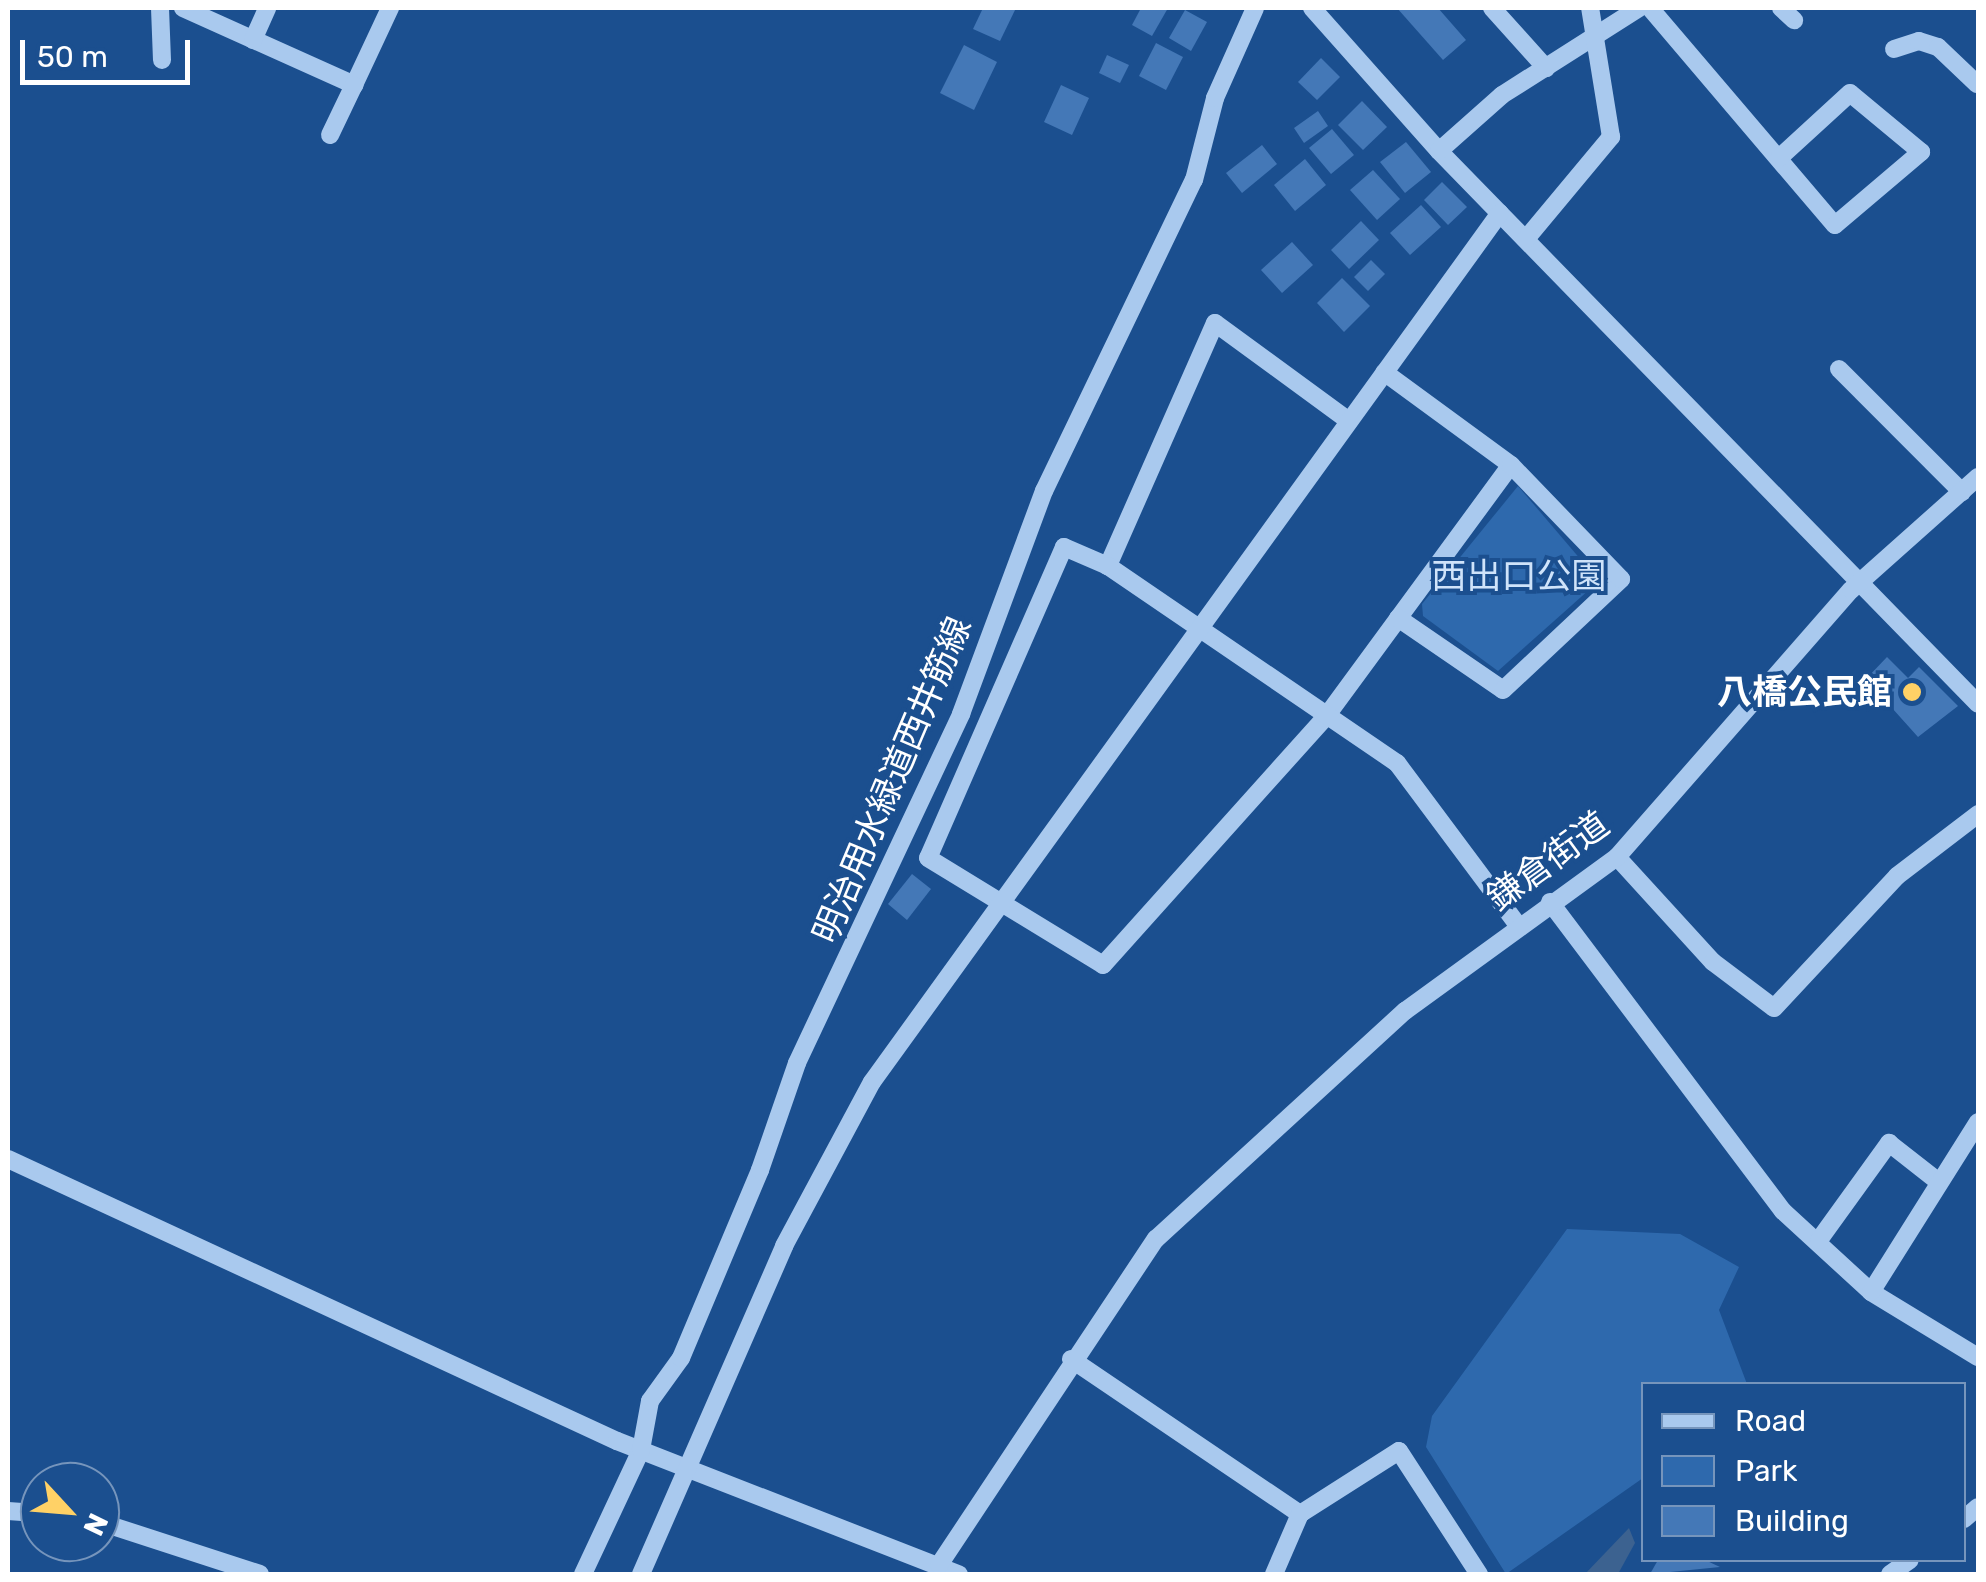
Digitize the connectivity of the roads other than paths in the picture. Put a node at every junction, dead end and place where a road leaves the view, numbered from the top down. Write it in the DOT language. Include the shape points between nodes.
graph roads {
  1 [pos="160,8"];
  2 [pos="182,8"];
  3 [pos="267,8"];
  4 [pos="390,8"];
  5 [pos="1255,8"];
  6 [pos="1312,8"];
  7 [pos="1492,8"];
  8 [pos="1590,8"];
  9 [pos="1639,8"];
  10 [pos="1650,8"];
  11 [pos="1592,39"];
  12 [pos="253,40"];
  13 [pos="1894,49"];
  14 [pos="162,60"];
  15 [pos="1546,68"];
  16 [pos="1978,84"];
  17 [pos="354,85"];
  18 [pos="330,135"];
  19 [pos="1439,152"];
  20 [pos="1779,158"];
  21 [pos="1500,213"];
  22 [pos="1526,239"];
  23 [pos="1839,369"];
  24 [pos="1384,372"];
  25 [pos="1349,421"];
  26 [pos="1510,465"];
  27 [pos="1978,477"];
  28 [pos="1962,492"];
  29 [pos="1108,566"];
  30 [pos="1863,585"];
  31 [pos="1398,618"];
  32 [pos="1196,626"];
  33 [pos="1978,704"];
  34 [pos="1325,718"];
  35 [pos="1978,814"];
  36 [pos="1617,857"];
  37 [pos="1550,902"];
  38 [pos="1001,905"];
  39 [pos="1517,924"];
  40 [pos="1978,1122"];
  41 [pos="8,1159"];
  42 [pos="1940,1182"];
  43 [pos="1818,1240"];
  44 [pos="1871,1292"];
  45 [pos="1978,1357"];
  46 [pos="1072,1358"];
  47 [pos="641,1450"];
  48 [pos="689,1469"];
  49 [pos="1300,1514"];
  50 [pos="120,1528"];
  51 [pos="939,1566"];
  52 [pos="260,1574"];
  53 [pos="583,1574"];
  54 [pos="641,1574"];
  55 [pos="960,1574"];
  56 [pos="1274,1574"];
  57 [pos="1479,1574"];
  1 -- 14 [label="street"];
  2 -- 12 [label="street"];
  3 -- 12 [label="street"];
  4 -- 17 [label="street"];
  5 -- 47 [label="street, 明治用水緑道西井筋線" via="1215,98 1194,180 1044,491 961,714 797,1062 681,1358 650,1401"];
  6 -- 19 [label="street"];
  7 -- 15 [label="street"];
  8 -- 11 [label="street"];
  9 -- 11 [label="street"];
  10 -- 20 [label="street"];
  11 -- 15 [label="street"];
  11 -- 22 [label="street" via="1607,150"];
  12 -- 17 [label="street"];
  13 -- 16 [label="street" via="1919,41 1938,48"];
  15 -- 19 [label="street"];
  17 -- 18 [label="street"];
  19 -- 21 [label="street"];
  20 -- 20 [label="street" via="1840,227 1921,152 1850,93"];
  21 -- 22 [label="street"];
  21 -- 24 [label="street"];
  22 -- 30 [label="street"];
  23 -- 28 [label="street"];
  24 -- 25 [label="street"];
  24 -- 26 [label="street"];
  25 -- 29 [label="street" via="1215,323"];
  25 -- 32 [label="street"];
  26 -- 31 [label="street"];
  26 -- 31 [label="street" via="1621,579 1503,690"];
  27 -- 28 [label="street, 鎌倉街道"];
  28 -- 30 [label="street, 鎌倉街道"];
  29 -- 32 [label="street"];
  29 -- 38 [label="street" via="1064,546 928,858"];
  30 -- 33 [label="street"];
  30 -- 36 [label="street, 鎌倉街道"];
  31 -- 34 [label="street"];
  32 -- 34 [label="street"];
  32 -- 38 [label="street"];
  34 -- 38 [label="street" via="1103,965"];
  34 -- 39 [label="street" via="1397,762"];
  35 -- 36 [label="street" via="1896,876 1774,1008 1713,962"];
  36 -- 37 [label="street, 鎌倉街道"];
  37 -- 39 [label="street, 鎌倉街道"];
  37 -- 43 [label="street" via="1783,1212"];
  38 -- 48 [label="street" via="919,1008 822,1166"];
  39 -- 46 [label="street, 鎌倉街道" via="1406,1011 1169,1228"];
  40 -- 42 [label="street"];
  41 -- 47 [label="street"];
  42 -- 43 [label="street" via="1889,1144"];
  42 -- 44 [label="street"];
  43 -- 44 [label="street"];
  44 -- 45 [label="street"];
  46 -- 49 [label="street"];
  46 -- 51 [label="street, 鎌倉街道"];
  47 -- 48 [label="street"];
  47 -- 53 [label="street, 明治用水緑道西井筋線"];
  48 -- 51 [label="street"];
  48 -- 54 [label="street"];
  49 -- 56 [label="street"];
  49 -- 57 [label="street" via="1399,1451"];
  50 -- 52 [label="street"];
  51 -- 55 [label="street"];
}
